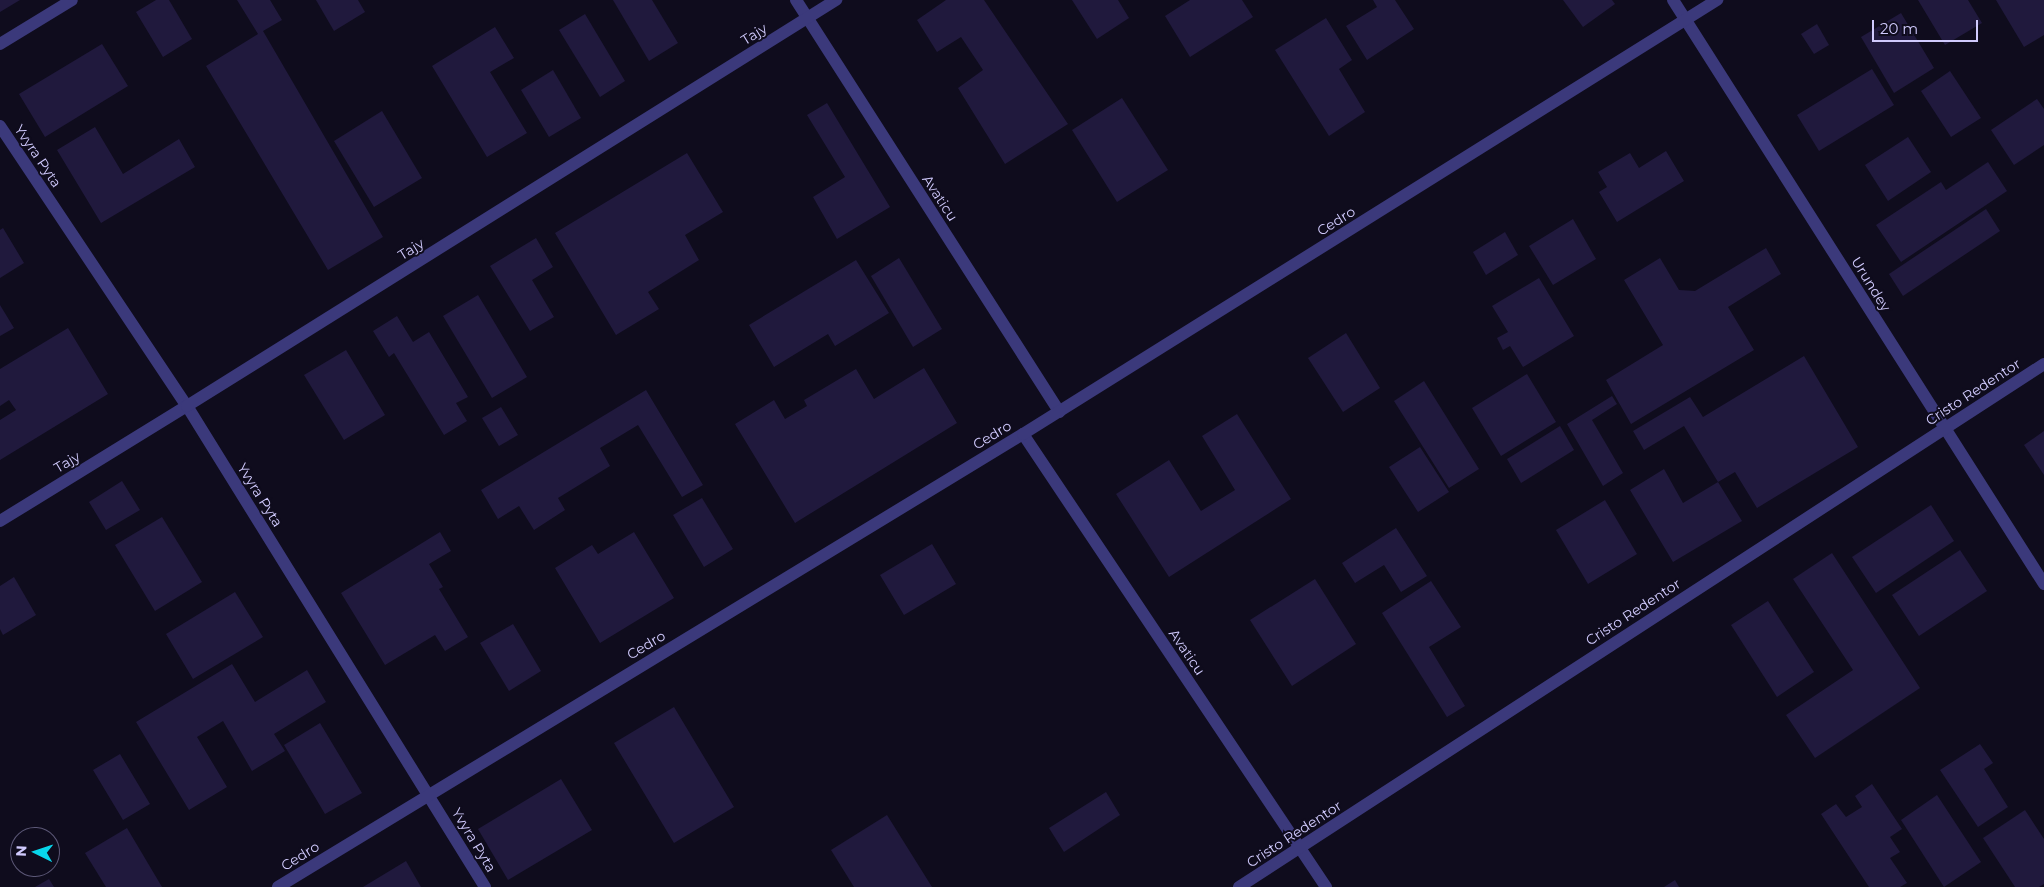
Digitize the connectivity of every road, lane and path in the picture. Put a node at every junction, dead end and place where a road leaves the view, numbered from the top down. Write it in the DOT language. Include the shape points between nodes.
graph roads {
  1 [pos="72,0"];
  2 [pos="796,0"];
  3 [pos="836,0"];
  4 [pos="1673,0"];
  5 [pos="1716,0"];
  6 [pos="807,18"];
  7 [pos="1686,19"];
  8 [pos="0,44"];
  9 [pos="0,126"];
  10 [pos="2044,364"];
  11 [pos="187,406"];
  12 [pos="1059,412"];
  13 [pos="1944,427"];
  14 [pos="1023,434"];
  15 [pos="0,521"];
  16 [pos="2044,584"];
  17 [pos="429,794"];
  18 [pos="1300,848"];
  19 [pos="278,887"];
  20 [pos="484,887"];
  21 [pos="1240,887"];
  22 [pos="1326,887"];
  1 -- 8 [label="street"];
  2 -- 6 [label="street, Avaticu"];
  3 -- 6 [label="street, Tajy"];
  4 -- 7 [label="street, Urundey"];
  5 -- 7 [label="street, Cedro"];
  6 -- 11 [label="street, Tajy"];
  6 -- 12 [label="street, Avaticu"];
  7 -- 12 [label="street, Cedro"];
  7 -- 13 [label="street, Urundey"];
  9 -- 11 [label="street, Yvyra Pyta"];
  10 -- 13 [label="street, Cristo Redentor"];
  11 -- 15 [label="street, Tajy"];
  11 -- 17 [label="street, Yvyra Pyta"];
  12 -- 14 [label="street, Cedro"];
  13 -- 16 [label="street, Urundey"];
  13 -- 18 [label="street, Cristo Redentor"];
  14 -- 17 [label="street, Cedro"];
  14 -- 18 [label="street, Avaticu"];
  17 -- 19 [label="street, Cedro"];
  17 -- 20 [label="street, Yvyra Pyta"];
  18 -- 21 [label="street, Cristo Redentor"];
  18 -- 22 [label="street, Avaticu"];
}
